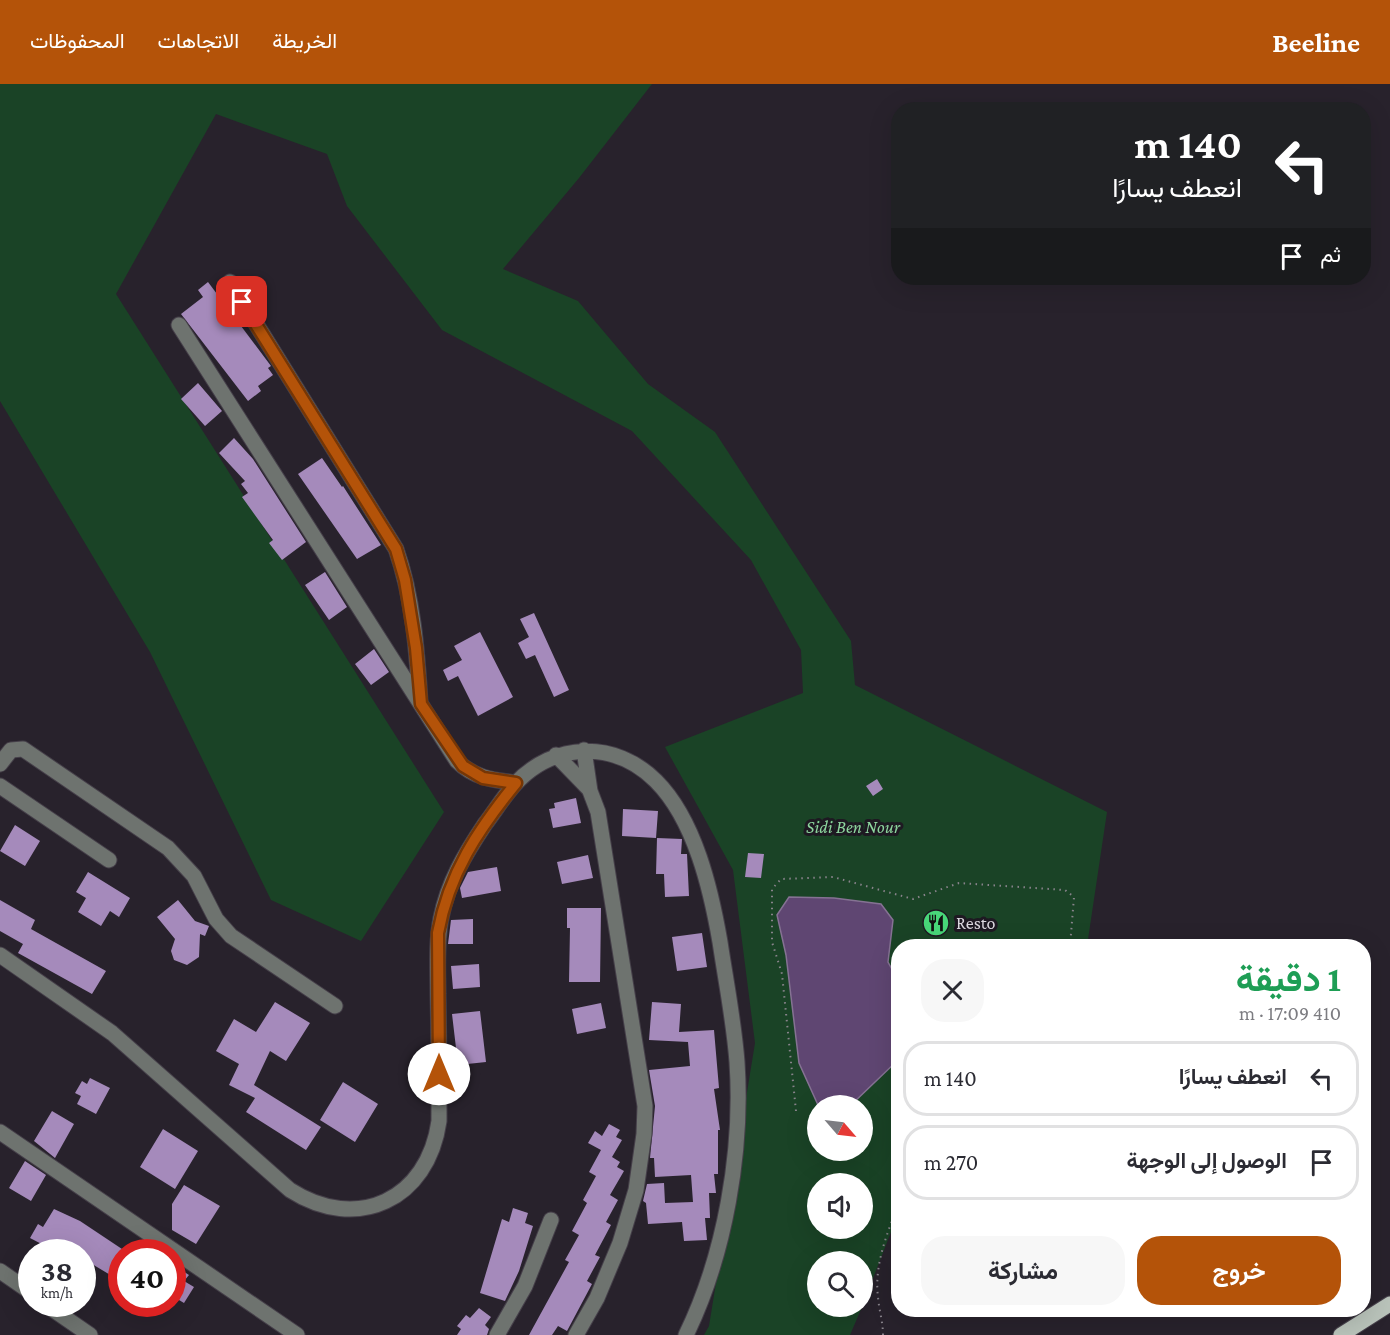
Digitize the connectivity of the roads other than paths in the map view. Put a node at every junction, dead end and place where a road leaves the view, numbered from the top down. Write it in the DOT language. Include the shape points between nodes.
graph roads {
  1 [pos="230,282"];
  2 [pos="179,325"];
  3 [pos="421,704"];
  4 [pos="585,750"];
  5 [pos="556,755"];
  6 [pos="0,764"];
  7 [pos="516,783"];
  8 [pos="0,786"];
  9 [pos="590,791"];
  10 [pos="110,860"];
  11 [pos="0,955"];
  12 [pos="335,1006"];
  13 [pos="0,1132"];
  14 [pos="551,1220"];
  15 [pos="0,1271"];
  16 [pos="18,1283"];
  17 [pos="1390,1304"];
  18 [pos="1371,1316"];
  19 [pos="64,1317"];
  20 [pos="1369,1317"];
  21 [pos="90,1335"];
  22 [pos="297,1335"];
  23 [pos="497,1335"];
  24 [pos="576,1335"];
  25 [pos="686,1335"];
  26 [pos="1341,1335"];
  1 -- 3 [label="street" via="396,549 416,648"];
  2 -- 3 [label="street"];
  3 -- 7 [label="street" via="463,766 483,778"];
  4 -- 5 [label="street"];
  4 -- 9 [label="street"];
  4 -- 25 [label="street" via="630,761 658,783 693,843 711,891 737,1064 735,1124 724,1225 710,1275"];
  5 -- 7 [label="street"];
  5 -- 9 [label="street"];
  6 -- 12 [label="street" via="11,750 23,749 168,848 194,876 216,919 231,936"];
  7 -- 11 [label="street" via="462,857 442,913 438,933 436,1141 418,1177 386,1202 346,1210 307,1201 112,1033"];
  8 -- 10 [label="street"];
  9 -- 24 [label="street" via="598,812 645,1106 641,1162 629,1217 609,1271"];
  13 -- 22 [label="street"];
  14 -- 23 [label="street" via="525,1286"];
  15 -- 16 [label="street"];
  17 -- 18 [label="main road"];
  19 -- 21 [label="street"];
  20 -- 26 [label="main road"];
}
